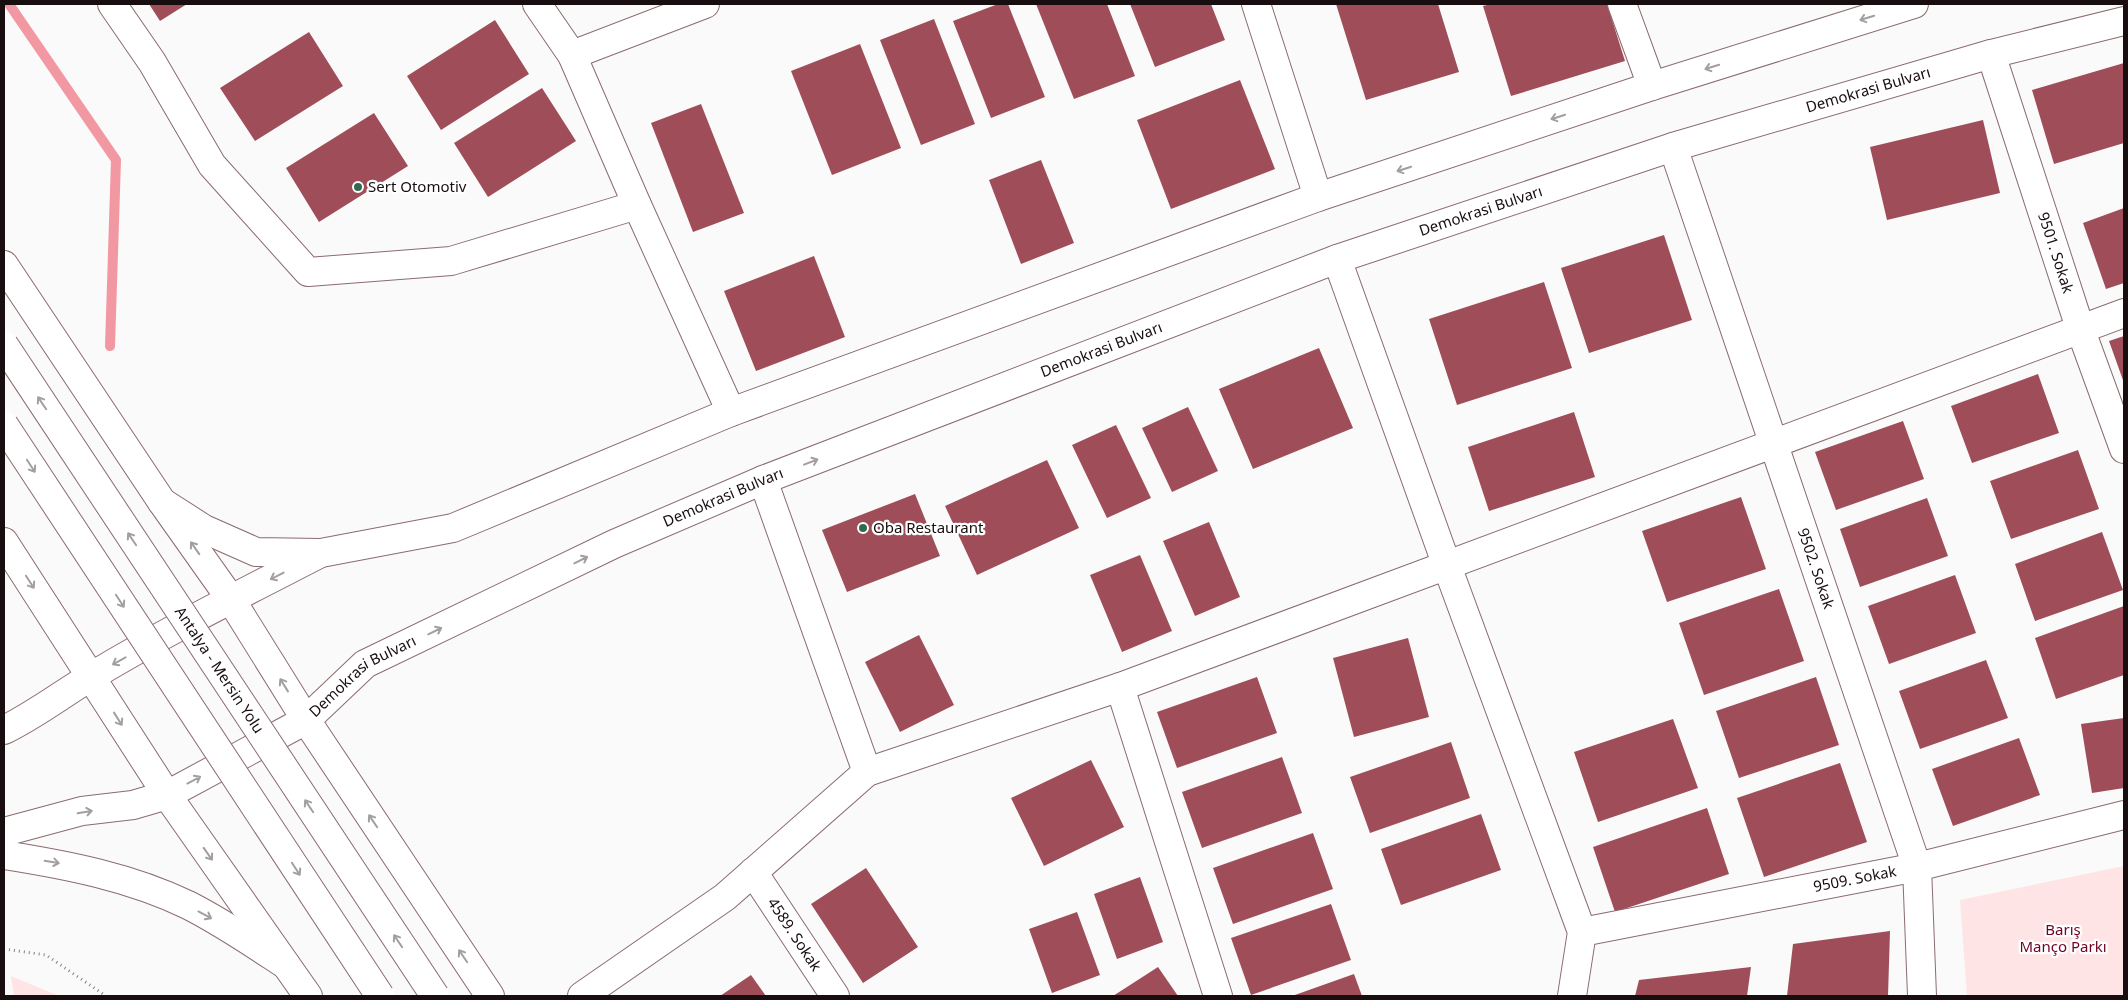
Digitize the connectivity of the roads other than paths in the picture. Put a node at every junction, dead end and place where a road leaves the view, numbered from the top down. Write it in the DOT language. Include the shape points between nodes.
graph roads {
  1 [pos="112,4"];
  2 [pos="537,4"];
  3 [pos="705,4"];
  4 [pos="1256,4"];
  5 [pos="1622,4"];
  6 [pos="1914,4"];
  7 [pos="2124,21"];
  8 [pos="1991,54"];
  9 [pos="572,55"];
  10 [pos="1652,86"];
  11 [pos="1673,147"];
  12 [pos="1318,197"];
  13 [pos="637,205"];
  14 [pos="1337,259"];
  15 [pos="4,265"];
  16 [pos="2124,313"];
  17 [pos="2080,328"];
  18 [pos="4,345"];
  19 [pos="731,412"];
  20 [pos="4,425"];
  21 [pos="1774,443"];
  22 [pos="2124,449"];
  23 [pos="763,480"];
  24 [pos="162,502"];
  25 [pos="4,542"];
  26 [pos="321,553"];
  27 [pos="1447,566"];
  28 [pos="230,598"];
  29 [pos="92,676"];
  30 [pos="1120,688"];
  31 [pos="306,720"];
  32 [pos="4,730"];
  33 [pos="867,772"];
  34 [pos="167,795"];
  35 [pos="2124,814"];
  36 [pos="4,832"];
  37 [pos="4,854"];
  38 [pos="1917,867"];
  39 [pos="753,872"];
  40 [pos="1582,932"];
  41 [pos="286,965"];
  42 [pos="308,996"];
  43 [pos="380,996"];
  44 [pos="435,996"];
  45 [pos="490,996"];
  46 [pos="582,996"];
  47 [pos="835,996"];
  48 [pos="1218,996"];
  49 [pos="1572,996"];
  50 [pos="1922,996"];
  1 -- 13 [label="main road" via="152,62 212,165 308,272 451,261"];
  2 -- 9 [label="main road"];
  3 -- 9 [label="main road"];
  4 -- 12 [label="main road"];
  5 -- 10 [label="main road"];
  6 -- 10 [label="main road, one-way"];
  7 -- 8 [label="main road, Demokrasi Bulvarı"];
  8 -- 11 [label="main road, Demokrasi Bulvarı"];
  8 -- 17 [label="main road, 9501. Sokak"];
  9 -- 13 [label="main road"];
  10 -- 12 [label="main road, one-way"];
  11 -- 14 [label="main road, Demokrasi Bulvarı"];
  11 -- 21 [label="main road, 9502. Sokak"];
  12 -- 19 [label="main road"];
  13 -- 19 [label="main road"];
  23 -- 14 [label="main road, Demokrasi Bulvarı, one-way"];
  14 -- 27 [label="main road"];
  15 -- 24 [label="main road"];
  16 -- 17 [label="main road"];
  17 -- 21 [label="main road"];
  17 -- 22 [label="main road, 9501. Sokak"];
  44 -- 18 [label="main road, Antalya - Mersin Yolu, one-way, bridge"];
  19 -- 26 [label="main road" via="453,528"];
  20 -- 43 [label="main road, one-way, bridge"];
  21 -- 27 [label="main road"];
  21 -- 38 [label="main road, 9502. Sokak"];
  31 -- 23 [label="main road, Demokrasi Bulvarı, one-way" via="366,664 614,544"];
  23 -- 33 [label="main road"];
  24 -- 26 [label="main road" via="204,529 256,552"];
  28 -- 24 [label="main road, one-way"];
  25 -- 29 [label="main road, one-way"];
  26 -- 28 [label="main road, one-way"];
  27 -- 30 [label="main road"];
  27 -- 40 [label="main road"];
  28 -- 29 [label="main road, one-way"];
  31 -- 28 [label="main road, one-way"];
  29 -- 32 [label="main road"];
  29 -- 34 [label="main road, one-way"];
  30 -- 33 [label="main road"];
  30 -- 48 [label="main road"];
  34 -- 31 [label="main road, Demokrasi Bulvarı, one-way"];
  45 -- 31 [label="main road, one-way"];
  33 -- 39 [label="main road"];
  36 -- 34 [label="main road, Demokrasi Bulvarı, one-way"];
  34 -- 41 [label="main road, one-way"];
  35 -- 38 [label="main road, 9509. Sokak"];
  37 -- 41 [label="main road, one-way" via="112,876 159,893 214,920"];
  38 -- 40 [label="main road, 9509. Sokak"];
  38 -- 50 [label="main road, 9502. Sokak"];
  39 -- 46 [label="main road" via="725,897"];
  39 -- 47 [label="main road, 4589. Sokak"];
  40 -- 49 [label="main road"];
  41 -- 42 [label="main road"];
}
